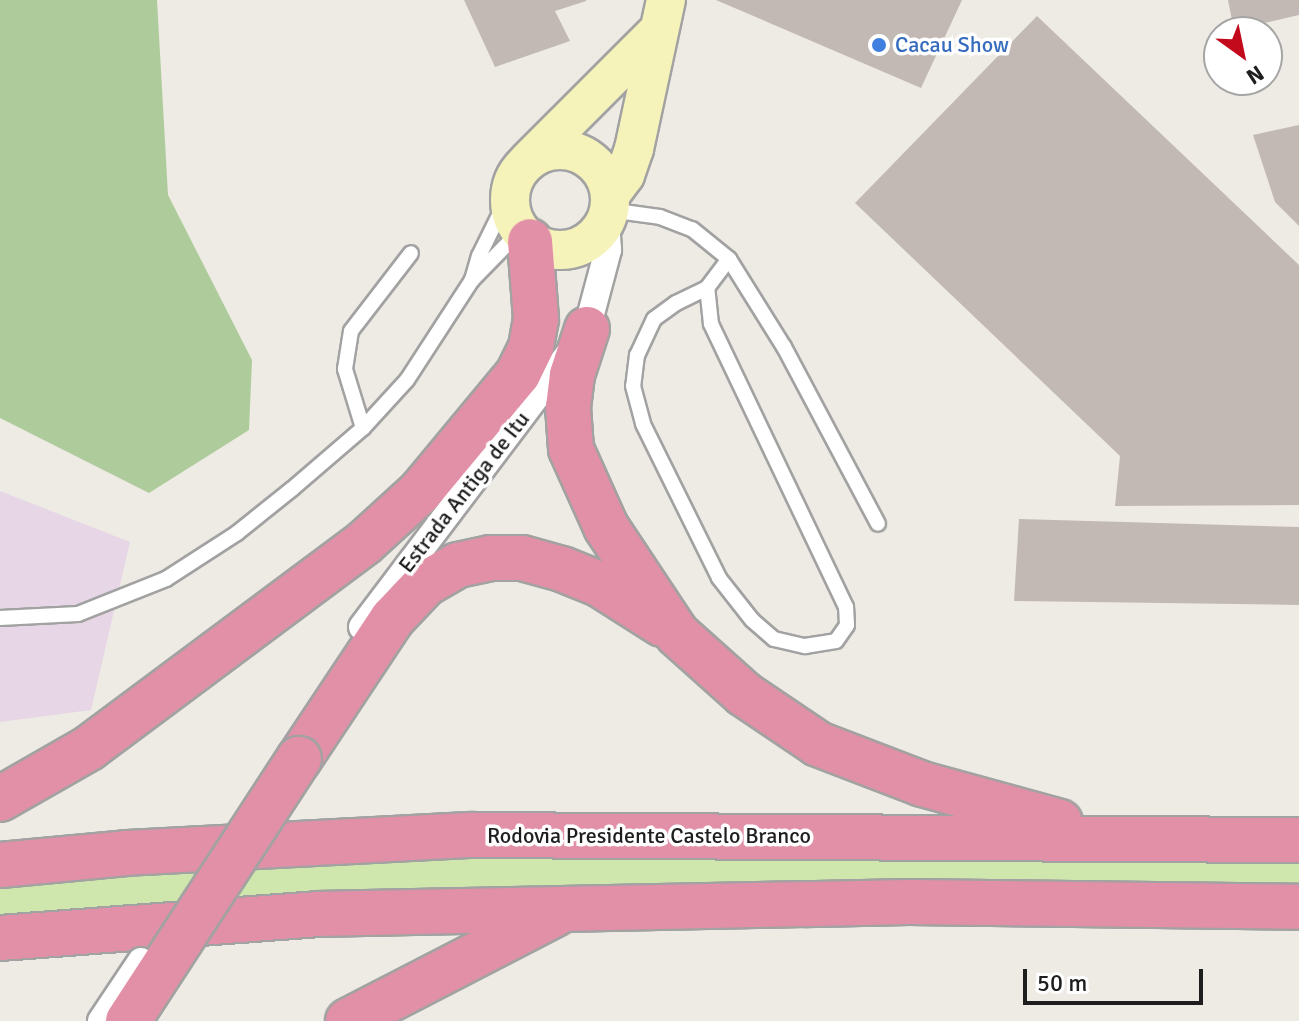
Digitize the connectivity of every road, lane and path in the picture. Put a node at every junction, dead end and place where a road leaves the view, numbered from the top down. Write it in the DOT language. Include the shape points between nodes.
graph roads {
  1 [pos="662,15"];
  2 [pos="528,161"];
  3 [pos="509,195"];
  4 [pos="608,208"];
  5 [pos="525,237"];
  6 [pos="411,253"];
  7 [pos="729,259"];
  8 [pos="472,280"];
  9 [pos="707,288"];
  10 [pos="587,329"];
  11 [pos="363,428"];
  12 [pos="878,524"];
  13 [pos="0,618"];
  14 [pos="677,634"];
  15 [pos="290,755"];
  16 [pos="0,799"];
  17 [pos="1116,837"];
  18 [pos="1299,840"];
  19 [pos="0,865"];
  20 [pos="1299,907"];
  21 [pos="565,909"];
  22 [pos="0,938"];
  23 [pos="101,1021"];
  24 [pos="128,1021"];
  25 [pos="348,1021"];
  1 -- 2 [label="main road, Estrada Antiga de Itu"];
  1 -- 4 [label="main road, Estrada Antiga de Itu" via="634,149"];
  2 -- 3 [label="main road"];
  2 -- 4 [label="main road" via="549,150 584,155 601,171"];
  3 -- 5 [label="main road" via="511,215"];
  3 -- 8 [label="lane"];
  4 -- 5 [label="main road" via="600,230 580,246 554,250"];
  4 -- 7 [label="lane" via="692,229"];
  4 -- 10 [label="street, Estrada Antiga de Itu" via="608,250"];
  5 -- 8 [label="lane"];
  5 -- 16 [label="highway" via="536,319 531,347 518,374 420,492 364,543 89,748"];
  6 -- 11 [label="lane" via="351,331 345,369"];
  7 -- 9 [label="lane"];
  7 -- 12 [label="lane" via="784,347"];
  8 -- 11 [label="lane" via="407,380"];
  9 -- 9 [label="lane" via="654,319 637,355 633,386 643,424 719,578 752,620 774,639 805,646 836,641 847,625 846,607 716,336"];
  10 -- 14 [label="highway" via="572,375 571,449 606,527"];
  10 -- 15 [label="street, Estrada Antiga de Itu" via="372,611"];
  11 -- 13 [label="lane" via="237,533 166,579 78,614"];
  14 -- 15 [label="highway" via="599,584 562,569 522,558 458,565 425,584 392,619"];
  14 -- 17 [label="highway" via="744,694 818,744 922,784"];
  15 -- 23 [label="street, Estrada Antiga de Itu, bridge"];
  15 -- 24 [label="highway, bridge"];
  17 -- 18 [label="highway, Rodovia Presidente Castelo Branco"];
  17 -- 19 [label="highway, Rodovia Presidente Castelo Branco" via="471,835"];
  20 -- 21 [label="highway" via="909,902"];
  21 -- 22 [label="highway" via="316,914"];
  21 -- 25 [label="highway"];
}
